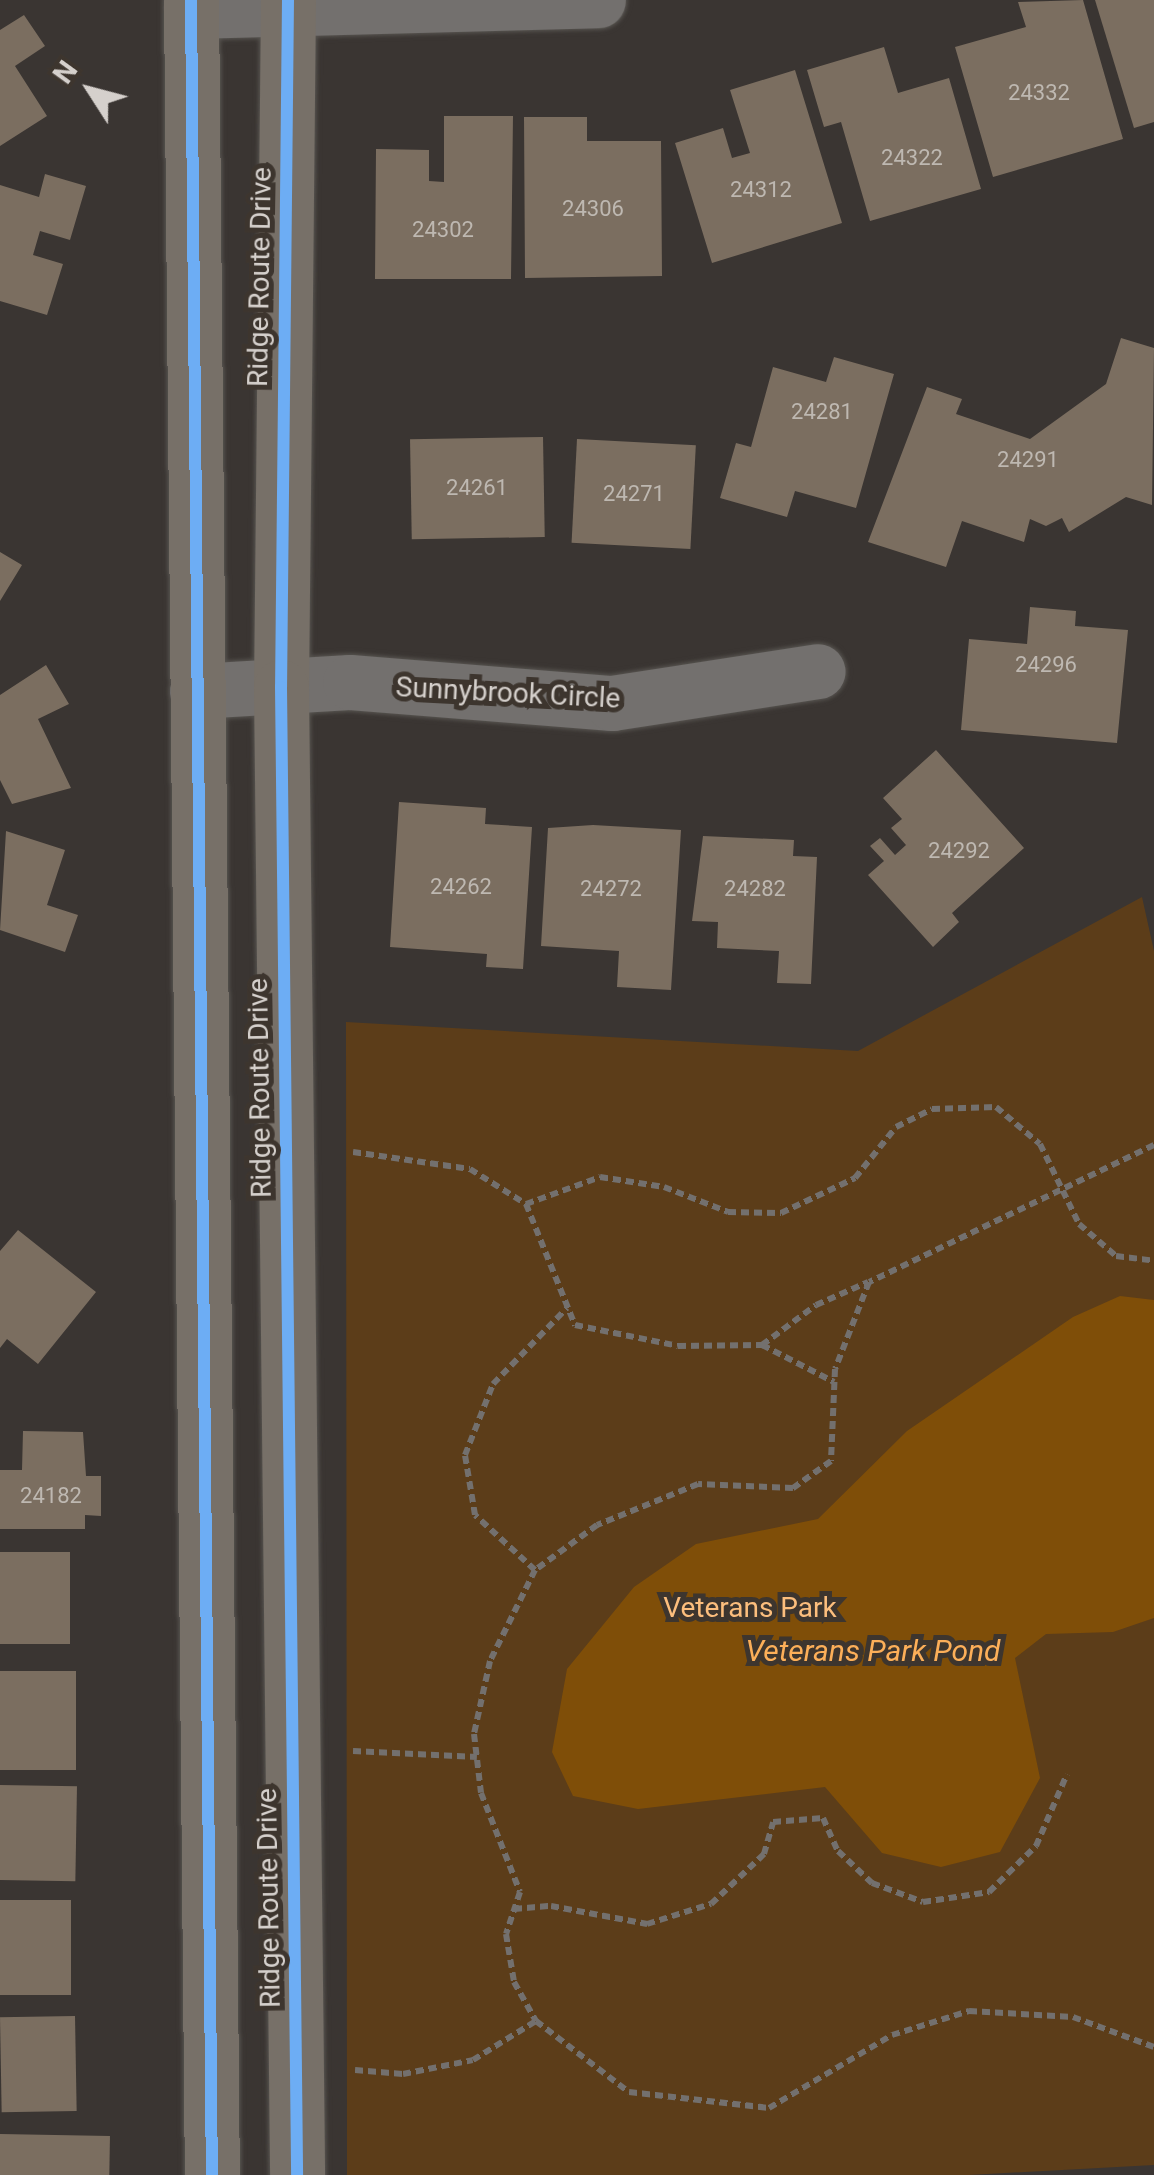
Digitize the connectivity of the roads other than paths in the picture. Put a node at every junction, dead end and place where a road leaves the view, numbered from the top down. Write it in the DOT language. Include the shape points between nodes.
graph roads {
  1 [pos="598,0"];
  2 [pos="191,5"];
  3 [pos="288,5"];
  4 [pos="818,671"];
  5 [pos="282,686"];
  6 [pos="197,691"];
  7 [pos="212,2175"];
  8 [pos="298,2175"];
  1 -- 3 [label="street"];
  2 -- 3 [label="street"];
  2 -- 6 [label="main road"];
  3 -- 5 [label="main road, Ridge Route Drive"];
  4 -- 5 [label="street, Sunnybrook Circle" via="612,703 350,682"];
  5 -- 6 [label="street, Sunnybrook Circle"];
  5 -- 8 [label="main road, Ridge Route Drive"];
  6 -- 7 [label="main road"];
}
